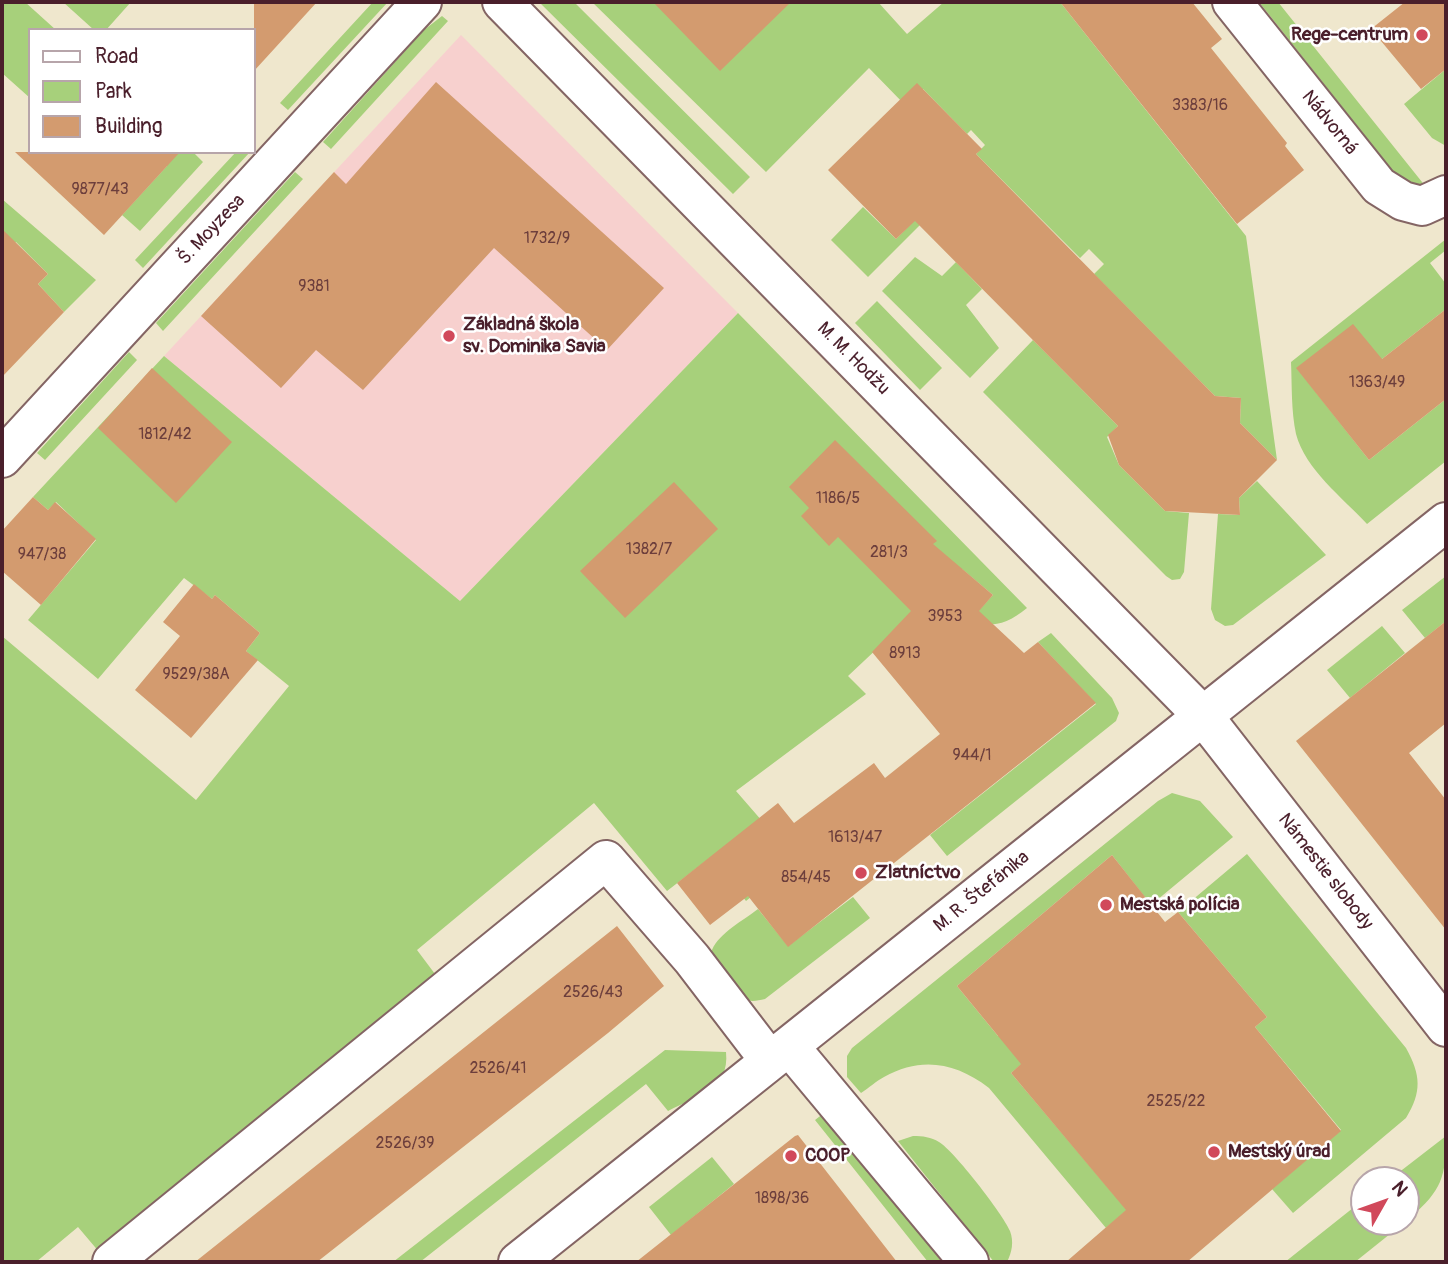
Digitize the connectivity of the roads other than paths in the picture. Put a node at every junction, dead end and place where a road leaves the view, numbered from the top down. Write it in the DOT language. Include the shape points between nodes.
graph roads {
  1 [pos="422,2"];
  2 [pos="502,2"];
  3 [pos="1232,2"];
  4 [pos="1446,195"];
  5 [pos="2,458"];
  6 [pos="1446,522"];
  7 [pos="1204,717"];
  8 [pos="1446,1027"];
  9 [pos="780,1054"];
  10 [pos="112,1262"];
  11 [pos="518,1262"];
  12 [pos="969,1262"];
  1 -- 5 [label="street, Š. Moyzesa"];
  2 -- 7 [label="street, M. M. Hodžu"];
  3 -- 4 [label="street, Nádvorná" via="1379,186 1422,206"];
  6 -- 7 [label="street, M. R. Štefánika"];
  7 -- 8 [label="street, Námestie slobody"];
  7 -- 9 [label="street, M. R. Štefánika"];
  9 -- 10 [label="street" via="607,860"];
  9 -- 11 [label="street, M. R. Štefánika"];
  9 -- 12 [label="street"];
}
